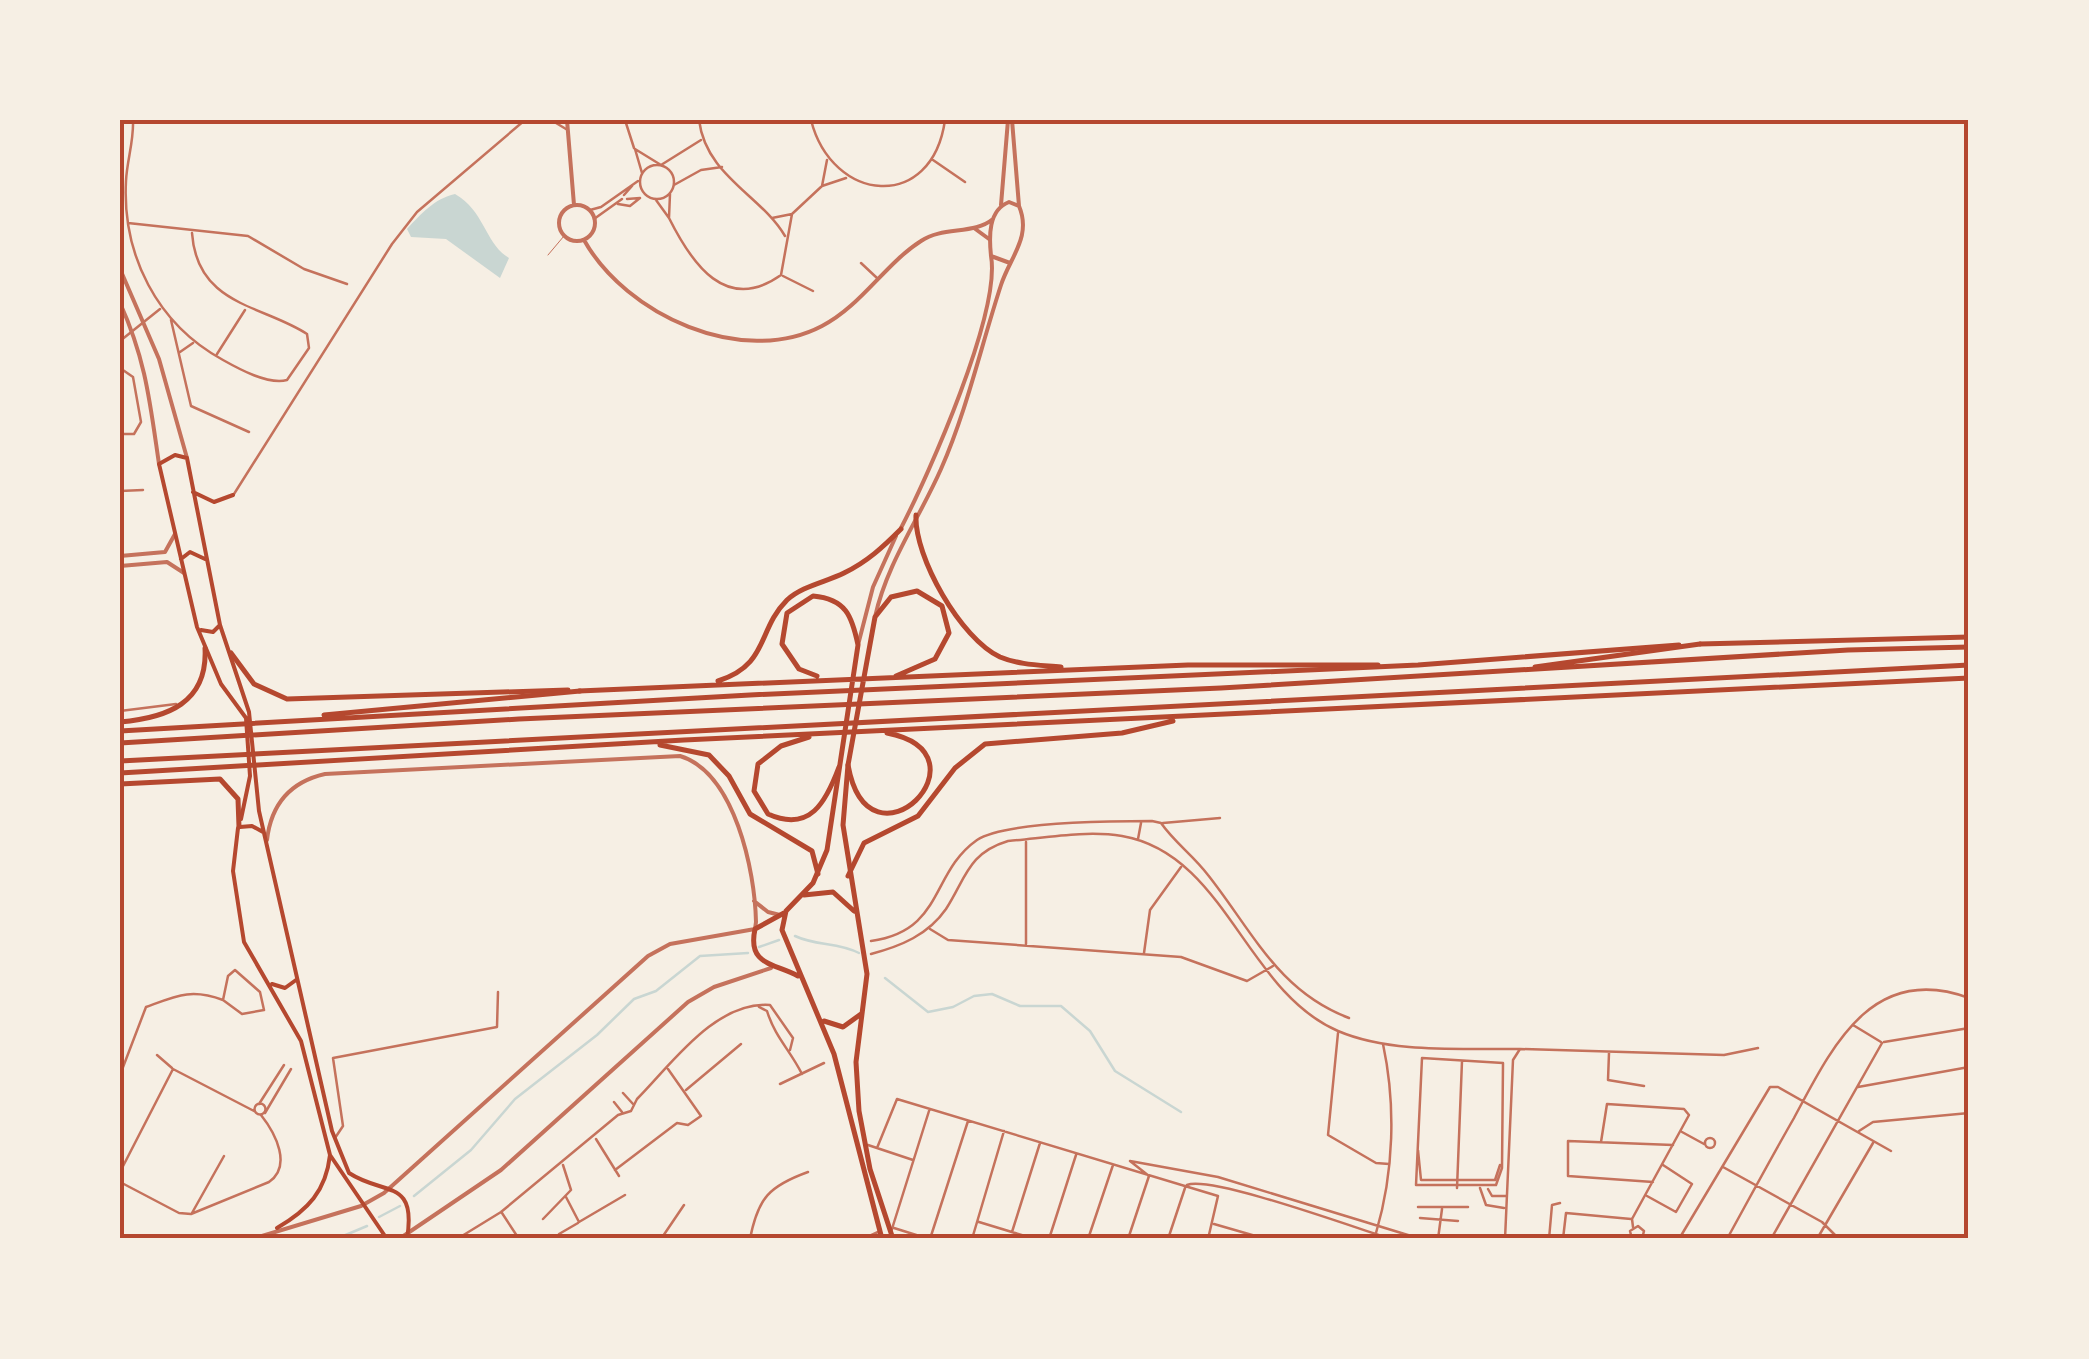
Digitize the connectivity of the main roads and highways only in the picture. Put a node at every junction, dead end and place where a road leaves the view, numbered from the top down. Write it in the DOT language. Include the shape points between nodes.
graph roads {
  1 [pos="193,492"];
  2 [pos="233,495"];
  3 [pos="916,515"];
  4 [pos="900,529"];
  5 [pos="181,559"];
  6 [pos="205,559"];
  7 [pos="220,625"];
  8 [pos="197,627"];
  9 [pos="1969,636"];
  10 [pos="1700,644"];
  11 [pos="205,648"];
  12 [pos="1969,648"];
  13 [pos="231,653"];
  14 [pos="1418,665"];
  15 [pos="1969,665"];
  16 [pos="1079,670"];
  17 [pos="1502,672"];
  18 [pos="823,678"];
  19 [pos="890,678"];
  20 [pos="1969,678"];
  21 [pos="711,684"];
  22 [pos="580,690"];
  23 [pos="1236,716"];
  24 [pos="304,719"];
  25 [pos="120,722"];
  26 [pos="120,731"];
  27 [pos="879,732"];
  28 [pos="816,735"];
  29 [pos="120,743"];
  30 [pos="652,744"];
  31 [pos="120,761"];
  32 [pos="848,765"];
  33 [pos="839,767"];
  34 [pos="120,773"];
  35 [pos="120,784"];
  36 [pos="238,827"];
  37 [pos="263,832"];
  38 [pos="818,874"];
  39 [pos="848,876"];
  40 [pos="803,896"];
  41 [pos="783,913"];
  42 [pos="858,918"];
  43 [pos="802,979"];
  44 [pos="296,980"];
  45 [pos="269,984"];
  46 [pos="819,1014"];
  47 [pos="861,1014"];
  48 [pos="330,1154"];
  49 [pos="277,1228"];
  50 [pos="879,1230"];
  51 [pos="892,1233"];
  52 [pos="386,1239"];
  53 [pos="407,1239"];
  54 [pos="882,1239"];
  1 -- 2 [label="main road" via="214,502"];
  1 -- 5 [label="main road" via="187,458 175,455 159,464"];
  1 -- 6 [label="main road"];
  3 -- 16 [label="main road" via="927,568 978,642 1012,661"];
  4 -- 21 [label="main road" via="868,560 794,594 774,618 758,656"];
  5 -- 6 [label="main road" via="190,552"];
  5 -- 8 [label="main road"];
  6 -- 7 [label="main road"];
  7 -- 8 [label="main road" via="208,634"];
  7 -- 13 [label="main road"];
  8 -- 11 [label="main road"];
  9 -- 10 [label="main road"];
  10 -- 14 [label="main road"];
  10 -- 17 [label="main road"];
  11 -- 25 [label="main road" via="203,678 188,702 160,716"];
  11 -- 36 [label="main road" via="246,718 250,776"];
  12 -- 17 [label="main road"];
  13 -- 22 [label="main road" via="254,684 287,699"];
  13 -- 37 [label="main road" via="251,722"];
  14 -- 16 [label="main road"];
  14 -- 24 [label="main road"];
  15 -- 31 [label="main road"];
  16 -- 19 [label="main road"];
  17 -- 29 [label="main road"];
  18 -- 19 [label="main road"];
  18 -- 21 [label="main road"];
  18 -- 33 [label="main road" via="788,658 782,628 787,613 813,596 829,598 853,617 858,645"];
  19 -- 32 [label="main road" via="935,659 946,643 947,617 934,598 917,590 891,597 875,617"];
  20 -- 23 [label="main road"];
  21 -- 22 [label="main road"];
  22 -- 24 [label="main road"];
  23 -- 27 [label="main road"];
  23 -- 39 [label="main road" via="985,744 955,768 918,816 864,843"];
  24 -- 26 [label="main road"];
  27 -- 28 [label="main road"];
  27 -- 32 [label="main road" via="920,748 930,778 923,798 910,809 880,812 858,797"];
  28 -- 30 [label="main road"];
  28 -- 33 [label="main road" via="781,746 758,764 754,791 760,804 782,820 810,817 826,800"];
  30 -- 34 [label="main road"];
  30 -- 38 [label="main road" via="710,755 750,814 812,851"];
  32 -- 39 [label="main road"];
  33 -- 38 [label="main road"];
  35 -- 36 [label="main road" via="220,779 238,798"];
  36 -- 37 [label="main road"];
  36 -- 45 [label="main road" via="238,916 252,960"];
  37 -- 44 [label="main road"];
  38 -- 40 [label="main road"];
  39 -- 42 [label="main road"];
  40 -- 41 [label="main road"];
  40 -- 42 [label="main road" via="833,892"];
  41 -- 43 [label="main road" via="785,943"];
  41 -- 43 [label="main road" via="755,928 755,950 770,968"];
  42 -- 47 [label="main road" via="867,974"];
  43 -- 46 [label="main road"];
  44 -- 45 [label="main road" via="282,988"];
  44 -- 53 [label="main road" via="334,1139 349,1173 392,1188 406,1203"];
  45 -- 48 [label="main road" via="301,1040"];
  46 -- 47 [label="main road" via="843,1028"];
  46 -- 50 [label="main road"];
  47 -- 51 [label="main road" via="855,1082 864,1143"];
  48 -- 49 [label="main road" via="312,1202"];
  48 -- 52 [label="main road"];
  50 -- 51 [label="main road"];
  50 -- 54 [label="main road"];
}
